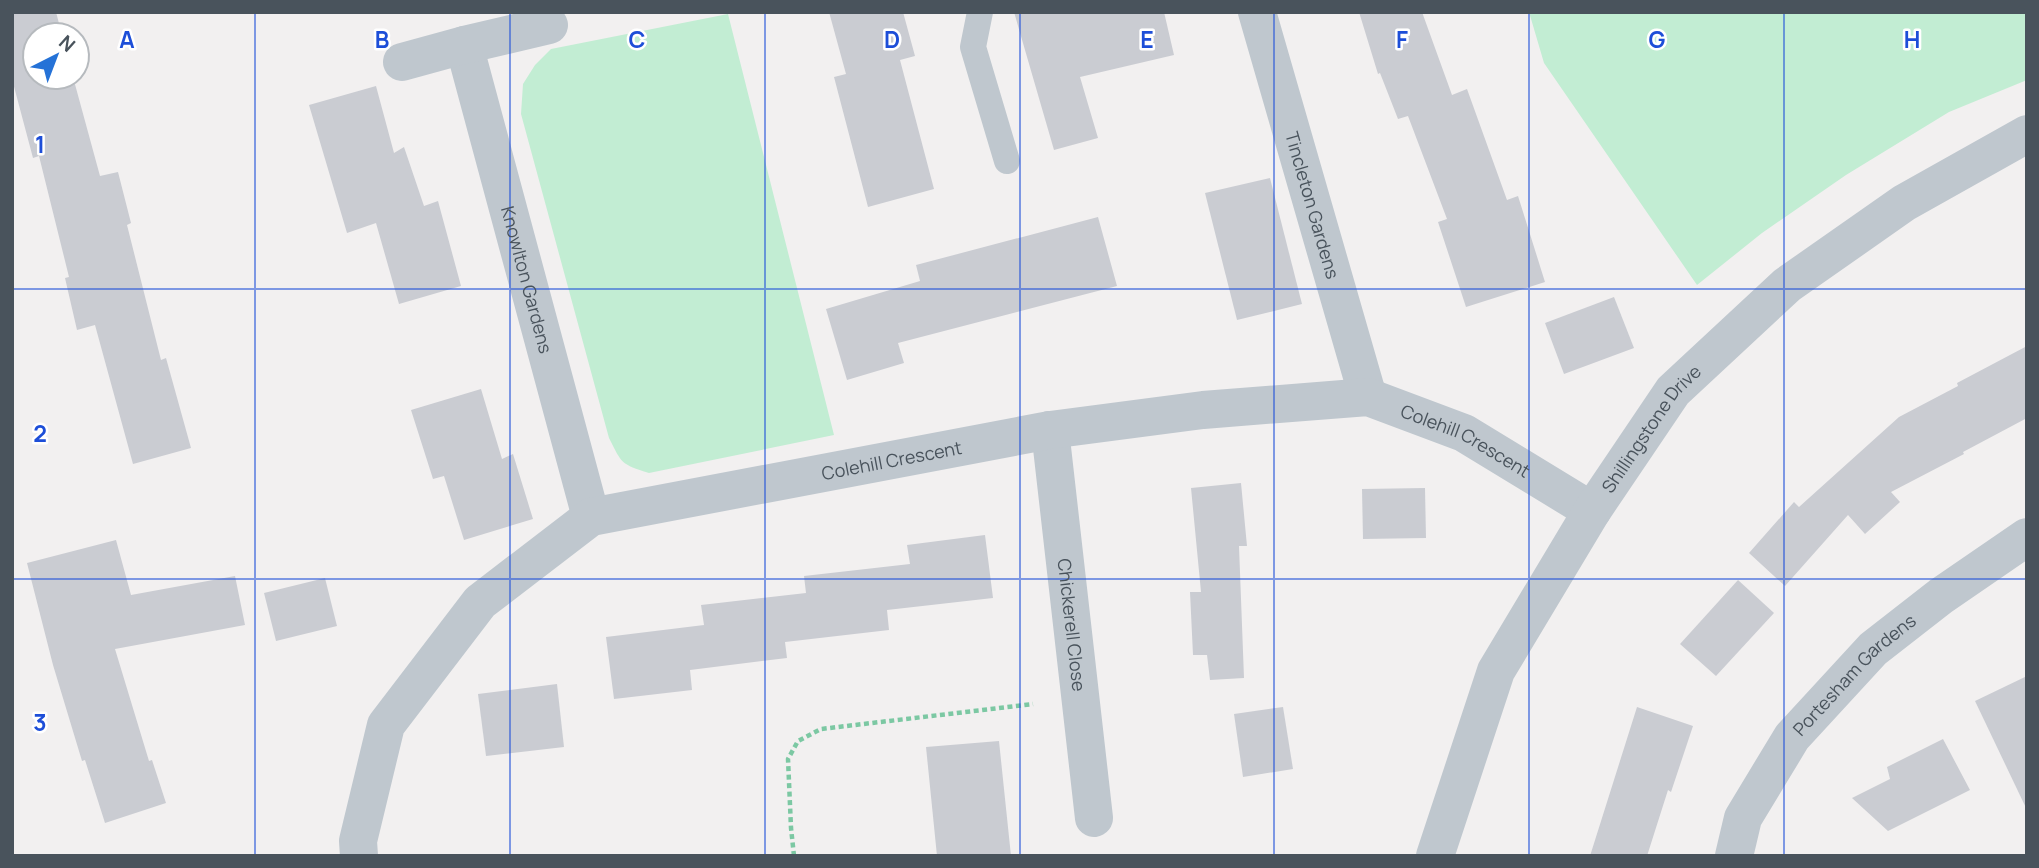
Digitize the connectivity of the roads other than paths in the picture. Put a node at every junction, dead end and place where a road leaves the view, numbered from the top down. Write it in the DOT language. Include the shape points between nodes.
graph roads {
  1 [pos="980,12"];
  2 [pos="1257,12"];
  3 [pos="550,25"];
  4 [pos="464,45"];
  5 [pos="402,62"];
  6 [pos="2027,134"];
  7 [pos="1007,161"];
  8 [pos="1368,397"];
  9 [pos="1050,430"];
  10 [pos="1592,511"];
  11 [pos="591,517"];
  12 [pos="2027,537"];
  13 [pos="1094,818"];
  14 [pos="359,856"];
  15 [pos="1435,856"];
  16 [pos="1734,856"];
  1 -- 7 [label="lane" via="973,47"];
  2 -- 8 [label="street, Tincleton Gardens"];
  3 -- 4 [label="street"];
  4 -- 5 [label="street"];
  4 -- 11 [label="street, Knowlton Gardens"];
  6 -- 10 [label="street, Shillingstone Drive" via="1904,203 1787,285 1673,391"];
  8 -- 9 [label="street, Colehill Crescent" via="1203,410"];
  8 -- 10 [label="street, Colehill Crescent" via="1464,433"];
  9 -- 11 [label="street, Colehill Crescent"];
  9 -- 13 [label="street, Chickerell Close"];
  10 -- 15 [label="street, Shillingstone Drive" via="1496,671"];
  11 -- 14 [label="street, Colehill Crescent" via="480,602 386,725 358,841"];
  12 -- 16 [label="street, Portesham Gardens" via="1873,649 1837,688 1792,737 1743,818"];
}
